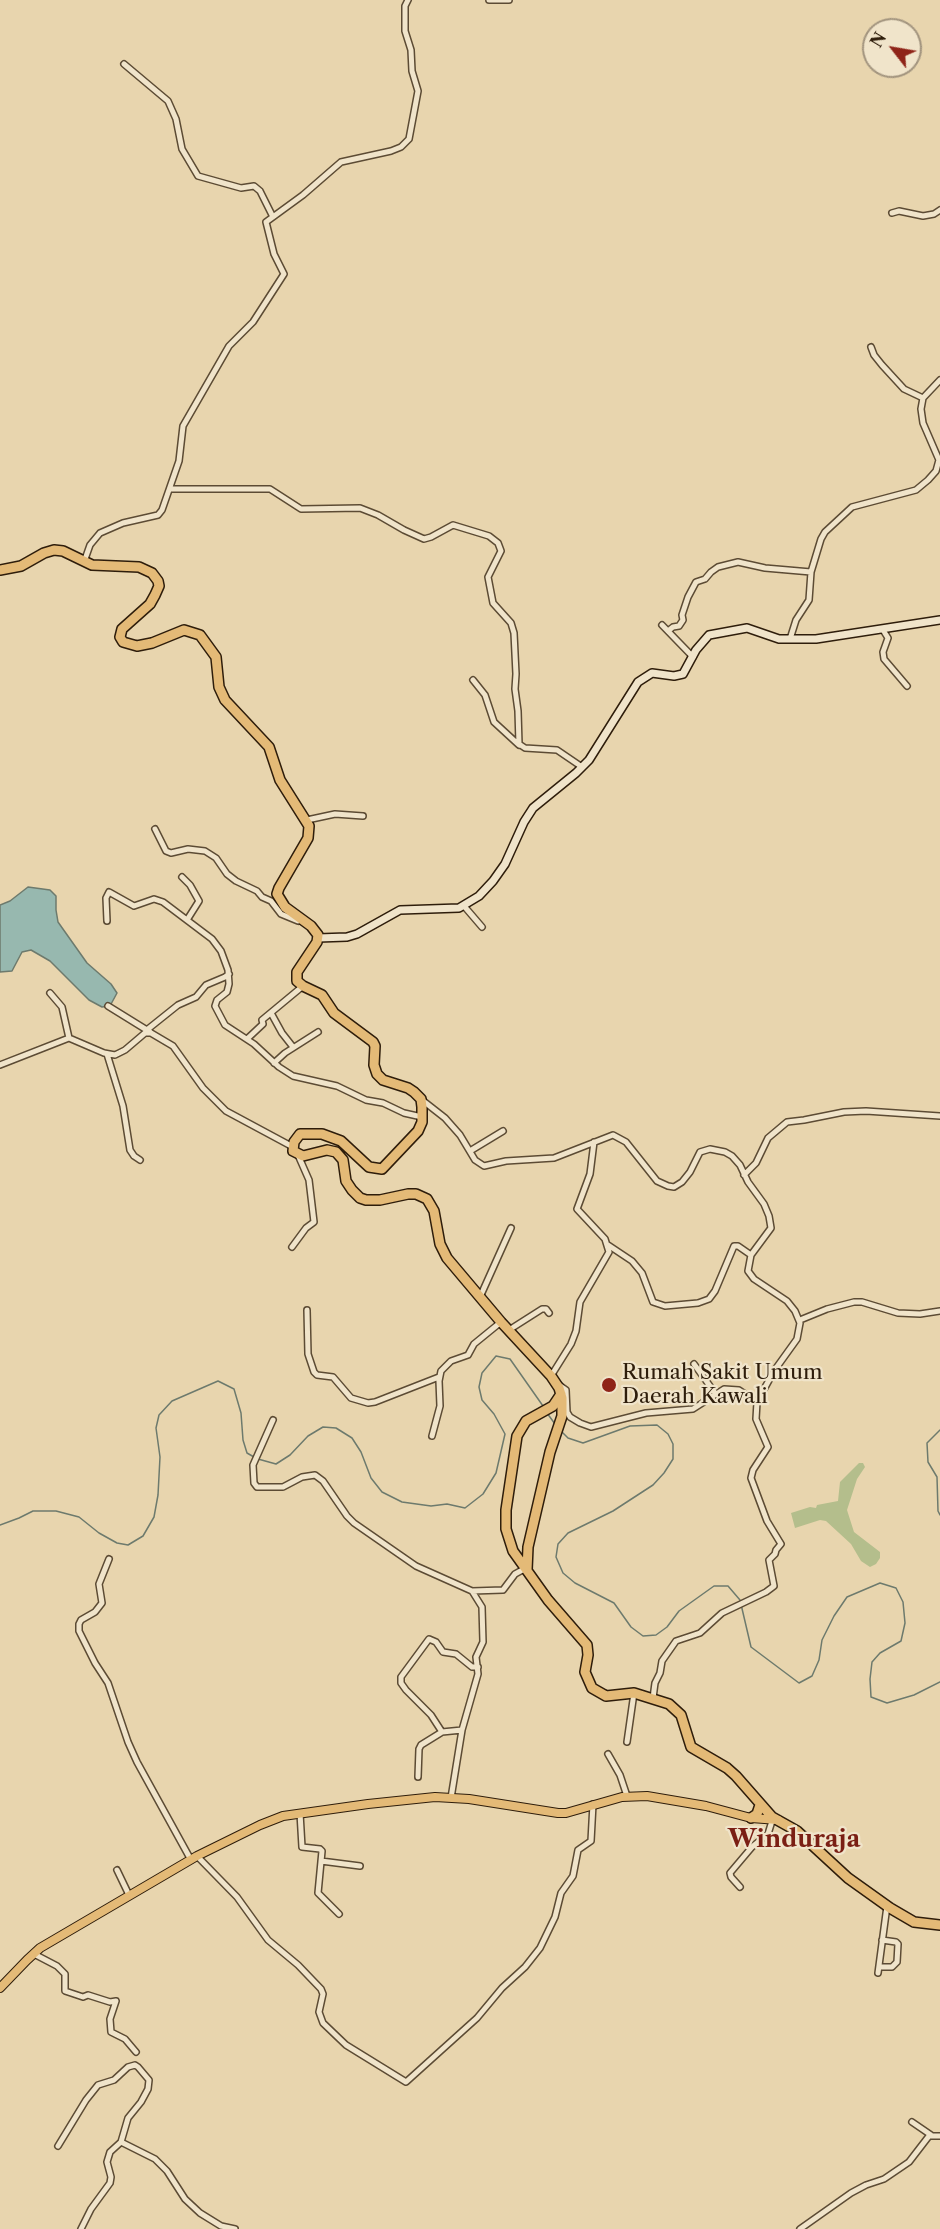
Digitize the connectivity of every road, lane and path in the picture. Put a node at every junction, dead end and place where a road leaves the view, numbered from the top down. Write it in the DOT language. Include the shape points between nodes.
graph roads {
  1 [pos="408,0"];
  2 [pos="489,0"];
  3 [pos="509,0"];
  4 [pos="124,64"];
  5 [pos="940,210"];
  6 [pos="892,213"];
  7 [pos="273,217"];
  8 [pos="871,347"];
  9 [pos="940,380"];
  10 [pos="923,398"];
  11 [pos="938,452"];
  12 [pos="171,489"];
  13 [pos="84,562"];
  14 [pos="0,570"];
  15 [pos="811,572"];
  16 [pos="940,620"];
  17 [pos="662,625"];
  18 [pos="884,630"];
  19 [pos="668,631"];
  20 [pos="790,639"];
  21 [pos="693,657"];
  22 [pos="472,680"];
  23 [pos="907,686"];
  24 [pos="520,746"];
  25 [pos="582,767"];
  26 [pos="363,816"];
  27 [pos="307,820"];
  28 [pos="154,829"];
  29 [pos="182,877"];
  30 [pos="464,906"];
  31 [pos="187,920"];
  32 [pos="106,921"];
  33 [pos="482,927"];
  34 [pos="318,938"];
  35 [pos="312,949"];
  36 [pos="229,974"];
  37 [pos="303,986"];
  38 [pos="50,993"];
  39 [pos="108,1006"];
  40 [pos="271,1013"];
  41 [pos="149,1031"];
  42 [pos="318,1032"];
  43 [pos="69,1038"];
  44 [pos="247,1039"];
  45 [pos="293,1047"];
  46 [pos="107,1054"];
  47 [pos="274,1063"];
  48 [pos="0,1065"];
  49 [pos="421,1099"];
  50 [pos="940,1116"];
  51 [pos="422,1118"];
  52 [pos="503,1131"];
  53 [pos="594,1142"];
  54 [pos="295,1151"];
  55 [pos="470,1151"];
  56 [pos="140,1160"];
  57 [pos="744,1175"];
  58 [pos="511,1227"];
  59 [pos="608,1245"];
  60 [pos="292,1247"];
  61 [pos="751,1255"];
  62 [pos="480,1297"];
  63 [pos="307,1310"];
  64 [pos="940,1311"];
  65 [pos="549,1312"];
  66 [pos="800,1320"];
  67 [pos="501,1322"];
  68 [pos="509,1330"];
  69 [pos="694,1364"];
  70 [pos="550,1376"];
  71 [pos="439,1377"];
  72 [pos="559,1389"];
  73 [pos="716,1393"];
  74 [pos="757,1402"];
  75 [pos="273,1420"];
  76 [pos="432,1436"];
  77 [pos="110,1559"];
  78 [pos="527,1569"];
  79 [pos="472,1591"];
  80 [pos="478,1667"];
  81 [pos="634,1694"];
  82 [pos="653,1698"];
  83 [pos="462,1730"];
  84 [pos="442,1732"];
  85 [pos="627,1742"];
  86 [pos="608,1754"];
  87 [pos="418,1777"];
  88 [pos="627,1796"];
  89 [pos="451,1797"];
  90 [pos="593,1804"];
  91 [pos="760,1805"];
  92 [pos="300,1813"];
  93 [pos="751,1818"];
  94 [pos="775,1821"];
  95 [pos="194,1858"];
  96 [pos="321,1861"];
  97 [pos="360,1866"];
  98 [pos="117,1870"];
  99 [pos="740,1887"];
  100 [pos="129,1895"];
  101 [pos="887,1906"];
  102 [pos="339,1914"];
  103 [pos="940,1925"];
  104 [pos="882,1940"];
  105 [pos="34,1954"];
  106 [pos="1,1985"];
  107 [pos="136,2052"];
  108 [pos="912,2122"];
  109 [pos="931,2135"];
  110 [pos="940,2136"];
  111 [pos="121,2142"];
  112 [pos="58,2146"];
  113 [pos="81,2229"];
  114 [pos="235,2229"];
  115 [pos="800,2229"];
  1 -- 7 [label="street" via="405,31 418,91 409,139 391,151 341,162"];
  2 -- 3 [label="street"];
  4 -- 7 [label="street" via="168,101 182,149 198,176 241,188 254,186"];
  5 -- 6 [label="street" via="923,216"];
  7 -- 12 [label="street" via="265,226 283,276 253,322 229,346 183,426 181,454"];
  8 -- 10 [label="street" via="878,361 904,389"];
  9 -- 10 [label="street"];
  10 -- 11 [label="street" via="923,423"];
  11 -- 15 [label="street" via="939,465 923,486 852,507 837,518 823,535"];
  12 -- 13 [label="street" via="161,513 100,533"];
  12 -- 24 [label="street" via="270,489 301,509 354,507 373,512 420,538 431,537 453,525 492,538 501,551 488,585 493,603 511,623 514,633"];
  13 -- 14 [label="highway" via="54,549 21,566"];
  13 -- 27 [label="highway" via="139,567 155,576 159,586 155,595 122,629 123,642 137,646 184,630 203,637 216,657 219,687 225,700 265,741 280,780"];
  15 -- 19 [label="street" via="738,562 718,567 696,582 682,615 684,620"];
  15 -- 20 [label="street" via="810,597"];
  16 -- 18 [label="main road"];
  17 -- 19 [label="street"];
  18 -- 20 [label="main road"];
  18 -- 23 [label="street" via="888,637 884,659"];
  19 -- 21 [label="street"];
  20 -- 21 [label="main road" via="773,638 747,628 717,633 705,639"];
  21 -- 25 [label="main road" via="680,675 652,673 638,682"];
  22 -- 24 [label="street" via="485,695 494,722"];
  24 -- 25 [label="street" via="557,750"];
  25 -- 30 [label="main road" via="533,808 494,881"];
  26 -- 27 [label="street" via="335,814"];
  27 -- 34 [label="highway" via="308,838 277,894 285,907 311,926"];
  28 -- 35 [label="street" via="166,851 205,851 236,881 271,901 281,914 300,921 312,934"];
  29 -- 31 [label="street" via="199,902"];
  30 -- 33 [label="street"];
  30 -- 34 [label="main road" via="400,910 357,934"];
  31 -- 32 [label="street" via="158,900 134,906 109,892"];
  31 -- 36 [label="street" via="216,943"];
  34 -- 35 [label="highway"];
  35 -- 37 [label="highway" via="297,972 297,981"];
  36 -- 41 [label="street" via="206,985"];
  36 -- 44 [label="street" via="227,992 214,1006 225,1025"];
  37 -- 40 [label="street"];
  37 -- 49 [label="highway" via="321,995 334,1013 373,1042 375,1070 380,1078 408,1088"];
  38 -- 43 [label="street" via="62,1007"];
  39 -- 41 [label="street"];
  40 -- 44 [label="street"];
  40 -- 45 [label="street"];
  41 -- 46 [label="street" via="117,1054"];
  41 -- 54 [label="street" via="173,1046 202,1088 226,1111"];
  42 -- 45 [label="street"];
  43 -- 46 [label="street"];
  43 -- 48 [label="street"];
  44 -- 47 [label="street"];
  45 -- 47 [label="street"];
  46 -- 56 [label="street" via="123,1106 130,1150"];
  47 -- 51 [label="street" via="293,1076 337,1086"];
  49 -- 51 [label="highway"];
  49 -- 55 [label="street" via="446,1118"];
  50 -- 57 [label="street" via="866,1111 787,1122 768,1138 756,1163"];
  51 -- 54 [label="highway" via="418,1131 382,1169 369,1167 341,1141 322,1134 300,1134"];
  52 -- 55 [label="street"];
  53 -- 55 [label="street" via="554,1158 484,1166"];
  53 -- 57 [label="street" via="613,1135 622,1138 657,1181 668,1186 682,1182 700,1152 710,1149 732,1156"];
  53 -- 59 [label="street" via="590,1174 577,1209"];
  54 -- 60 [label="street" via="309,1180 314,1222"];
  54 -- 62 [label="highway" via="306,1156 327,1150 336,1152 343,1160 346,1181 366,1200 408,1194 427,1199 434,1211 443,1251"];
  57 -- 61 [label="street" via="767,1209 771,1226"];
  58 -- 62 [label="street"];
  59 -- 61 [label="street" via="632,1261 642,1273 653,1302 665,1306 709,1299 734,1246"];
  59 -- 70 [label="street" via="608,1258 580,1302 572,1344"];
  61 -- 66 [label="street" via="750,1275 787,1301"];
  62 -- 67 [label="highway"];
  63 -- 71 [label="street" via="308,1354 314,1372 333,1377 351,1398 375,1402"];
  64 -- 66 [label="street" via="898,1313 855,1302"];
  65 -- 68 [label="street" via="544,1309"];
  66 -- 74 [label="street" via="797,1339"];
  67 -- 68 [label="highway"];
  67 -- 71 [label="street" via="474,1344 466,1356 445,1365"];
  68 -- 70 [label="highway"];
  69 -- 73 [label="street"];
  70 -- 72 [label="highway"];
  71 -- 76 [label="street" via="440,1406"];
  72 -- 73 [label="street" via="561,1385 566,1390 570,1417 591,1427 646,1413 693,1409"];
  72 -- 78 [label="highway" via="562,1416 528,1547"];
  72 -- 78 [label="highway" via="549,1408 528,1419 515,1446 506,1530"];
  73 -- 74 [label="street" via="733,1388"];
  74 -- 82 [label="street" via="756,1419 768,1447 751,1478 781,1545 769,1559 774,1586 719,1614 700,1633 682,1637 673,1644 662,1661"];
  75 -- 79 [label="street" via="254,1463 254,1483 259,1488 285,1487 307,1476 318,1476 354,1523 419,1568"];
  77 -- 95 [label="street" via="99,1584 102,1603 81,1620 79,1631 108,1683 137,1762"];
  78 -- 79 [label="street" via="515,1574 503,1590"];
  78 -- 81 [label="highway" via="587,1645 585,1672 591,1688 606,1696"];
  79 -- 80 [label="street" via="482,1607 483,1642 476,1657"];
  80 -- 83 [label="street"];
  80 -- 84 [label="street" via="472,1667 454,1653 443,1652 429,1639 401,1677 406,1690"];
  81 -- 82 [label="highway"];
  81 -- 85 [label="street"];
  82 -- 91 [label="highway" via="674,1708 681,1715 691,1747 727,1768"];
  83 -- 84 [label="street"];
  83 -- 89 [label="street"];
  84 -- 87 [label="street" via="420,1746"];
  86 -- 88 [label="street"];
  88 -- 90 [label="main road"];
  88 -- 93 [label="main road" via="676,1801"];
  89 -- 90 [label="main road" via="558,1813"];
  89 -- 92 [label="main road"];
  90 -- 95 [label="street" via="591,1841 578,1850 573,1876 561,1893 555,1917 537,1953 477,2018 406,2082 357,2053 323,2023 319,2012 322,1990 268,1940 237,1897"];
  91 -- 93 [label="highway"];
  91 -- 94 [label="highway"];
  92 -- 95 [label="main road" via="260,1825"];
  92 -- 96 [label="street" via="302,1846 320,1850"];
  93 -- 94 [label="main road"];
  94 -- 99 [label="street" via="768,1834 730,1873"];
  94 -- 101 [label="highway" via="797,1831 848,1878"];
  95 -- 100 [label="main road"];
  96 -- 97 [label="street"];
  96 -- 102 [label="street" via="318,1893"];
  98 -- 100 [label="street"];
  100 -- 105 [label="main road"];
  101 -- 103 [label="highway" via="914,1922"];
  101 -- 104 [label="street"];
  104 -- 104 [label="street" via="898,1943 897,1962 878,1970"];
  105 -- 106 [label="main road"];
  105 -- 107 [label="street" via="65,1974 64,1991 116,2001 110,2019 111,2032 125,2039"];
  108 -- 109 [label="street"];
  109 -- 110 [label="street"];
  109 -- 115 [label="street" via="909,2162 884,2179 851,2193"];
  111 -- 112 [label="street" via="128,2117 149,2086 135,2065 114,2080 96,2086"];
  111 -- 113 [label="street" via="108,2155 110,2183"];
  111 -- 114 [label="street" via="155,2159 200,2213 221,2226"];
}
